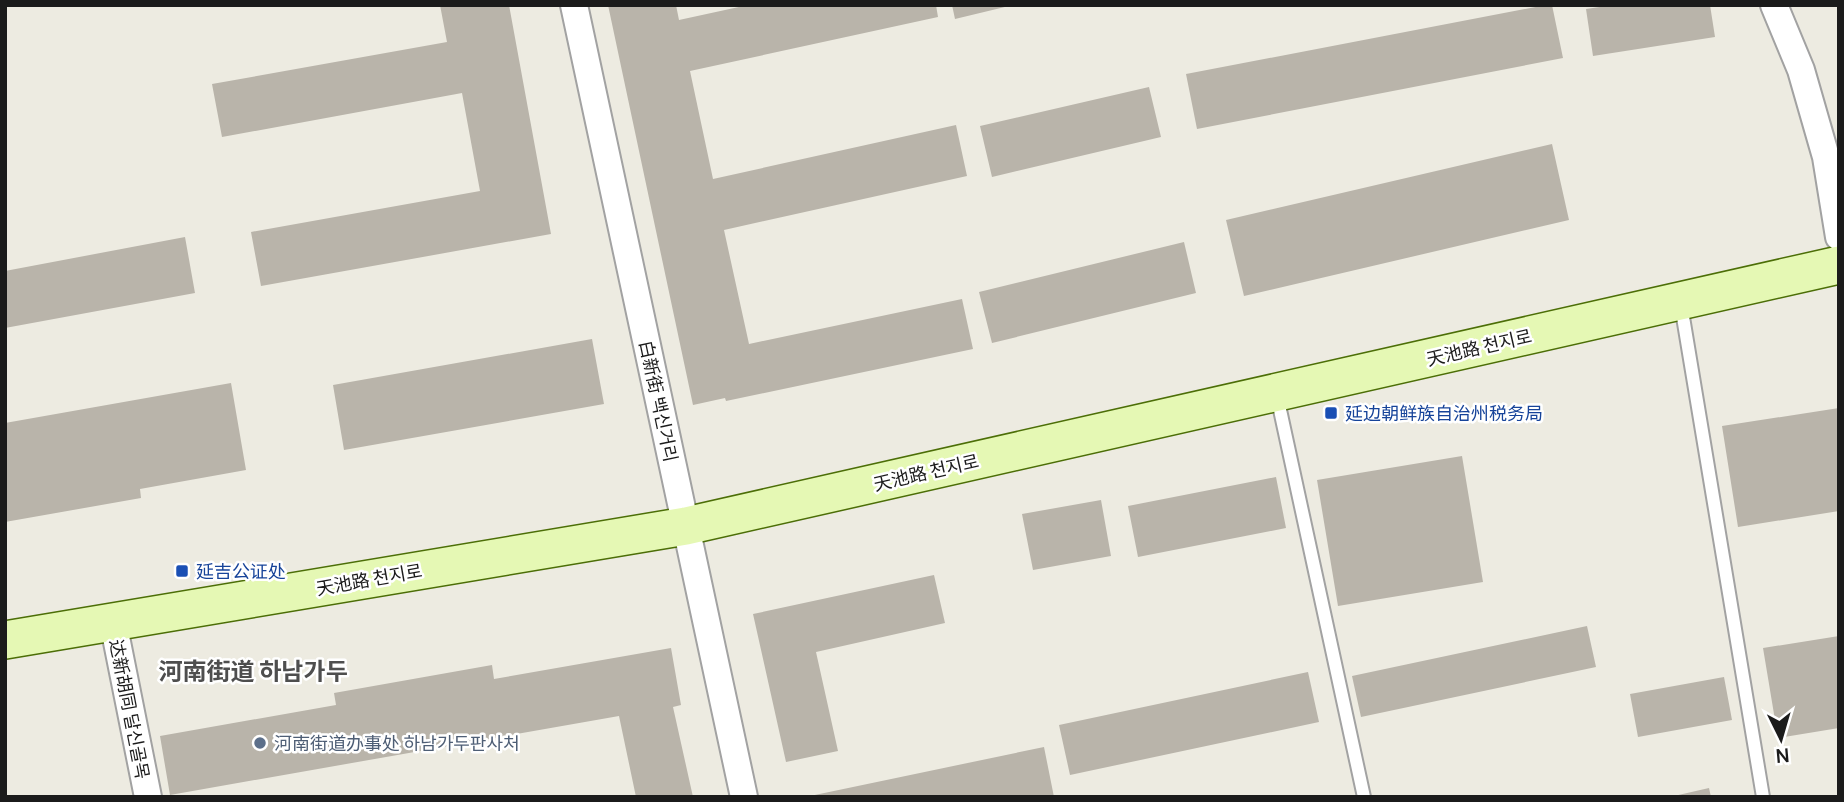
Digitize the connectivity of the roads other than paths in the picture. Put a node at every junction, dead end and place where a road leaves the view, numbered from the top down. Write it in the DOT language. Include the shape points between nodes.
graph roads {
  1 [pos="574,5"];
  2 [pos="1774,5"];
  3 [pos="1839,237"];
  4 [pos="1839,265"];
  5 [pos="1680,301"];
  6 [pos="1276,393"];
  7 [pos="686,526"];
  8 [pos="113,622"];
  9 [pos="5,640"];
  10 [pos="148,797"];
  11 [pos="744,797"];
  12 [pos="1364,797"];
  13 [pos="1763,797"];
  1 -- 7 [label="street, 白新街 백신거리"];
  2 -- 3 [label="street" via="1801,70 1822,145"];
  4 -- 5 [label="street, 天池路 천지로"];
  5 -- 6 [label="street, 天池路 천지로"];
  5 -- 13 [label="lane"];
  6 -- 7 [label="street, 天池路 천지로"];
  6 -- 12 [label="lane"];
  7 -- 8 [label="street, 天池路 천지로"];
  7 -- 11 [label="street, 白新街 백신거리"];
  8 -- 9 [label="street, 天池路 천지로"];
  8 -- 10 [label="street, 达新胡同 달신골목"];
}
